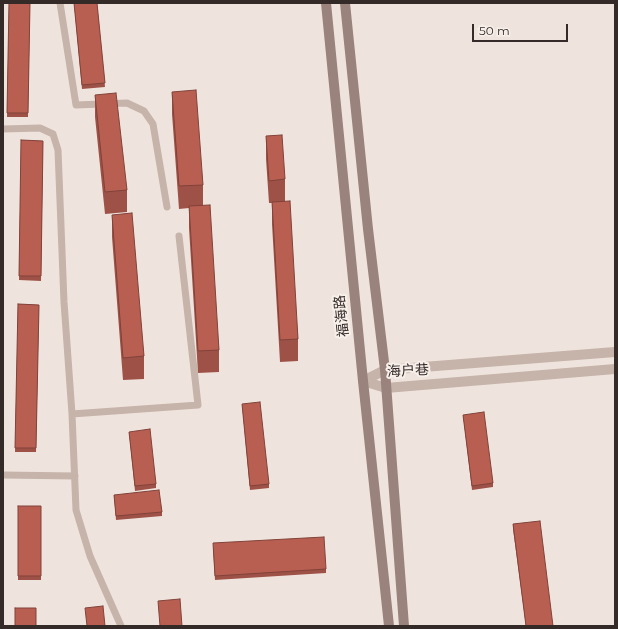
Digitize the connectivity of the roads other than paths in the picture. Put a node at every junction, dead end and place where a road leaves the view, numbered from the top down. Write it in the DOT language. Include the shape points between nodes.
graph roads {
  1 [pos="60,3"];
  2 [pos="326,3"];
  3 [pos="345,3"];
  4 [pos="3,129"];
  5 [pos="167,207"];
  6 [pos="179,236"];
  7 [pos="615,352"];
  8 [pos="615,369"];
  9 [pos="385,370"];
  10 [pos="363,381"];
  11 [pos="386,388"];
  12 [pos="72,414"];
  13 [pos="3,475"];
  14 [pos="75,476"];
  15 [pos="121,626"];
  16 [pos="389,626"];
  17 [pos="404,626"];
  1 -- 5 [label="lane" via="76,105 128,103 144,111 153,124"];
  2 -- 10 [label="main road, 福海路"];
  3 -- 9 [label="main road"];
  4 -- 12 [label="lane" via="40,128 53,134 58,150 64,302"];
  6 -- 12 [label="lane" via="198,406"];
  7 -- 9 [label="street, 海户巷"];
  8 -- 11 [label="street, 海户巷"];
  9 -- 10 [label="street, 海户巷"];
  9 -- 11 [label="main road"];
  10 -- 11 [label="street, 海户巷"];
  10 -- 16 [label="main road, 福海路"];
  11 -- 17 [label="main road"];
  12 -- 14 [label="lane"];
  13 -- 14 [label="lane"];
  14 -- 15 [label="lane" via="76,510 90,556"];
}
